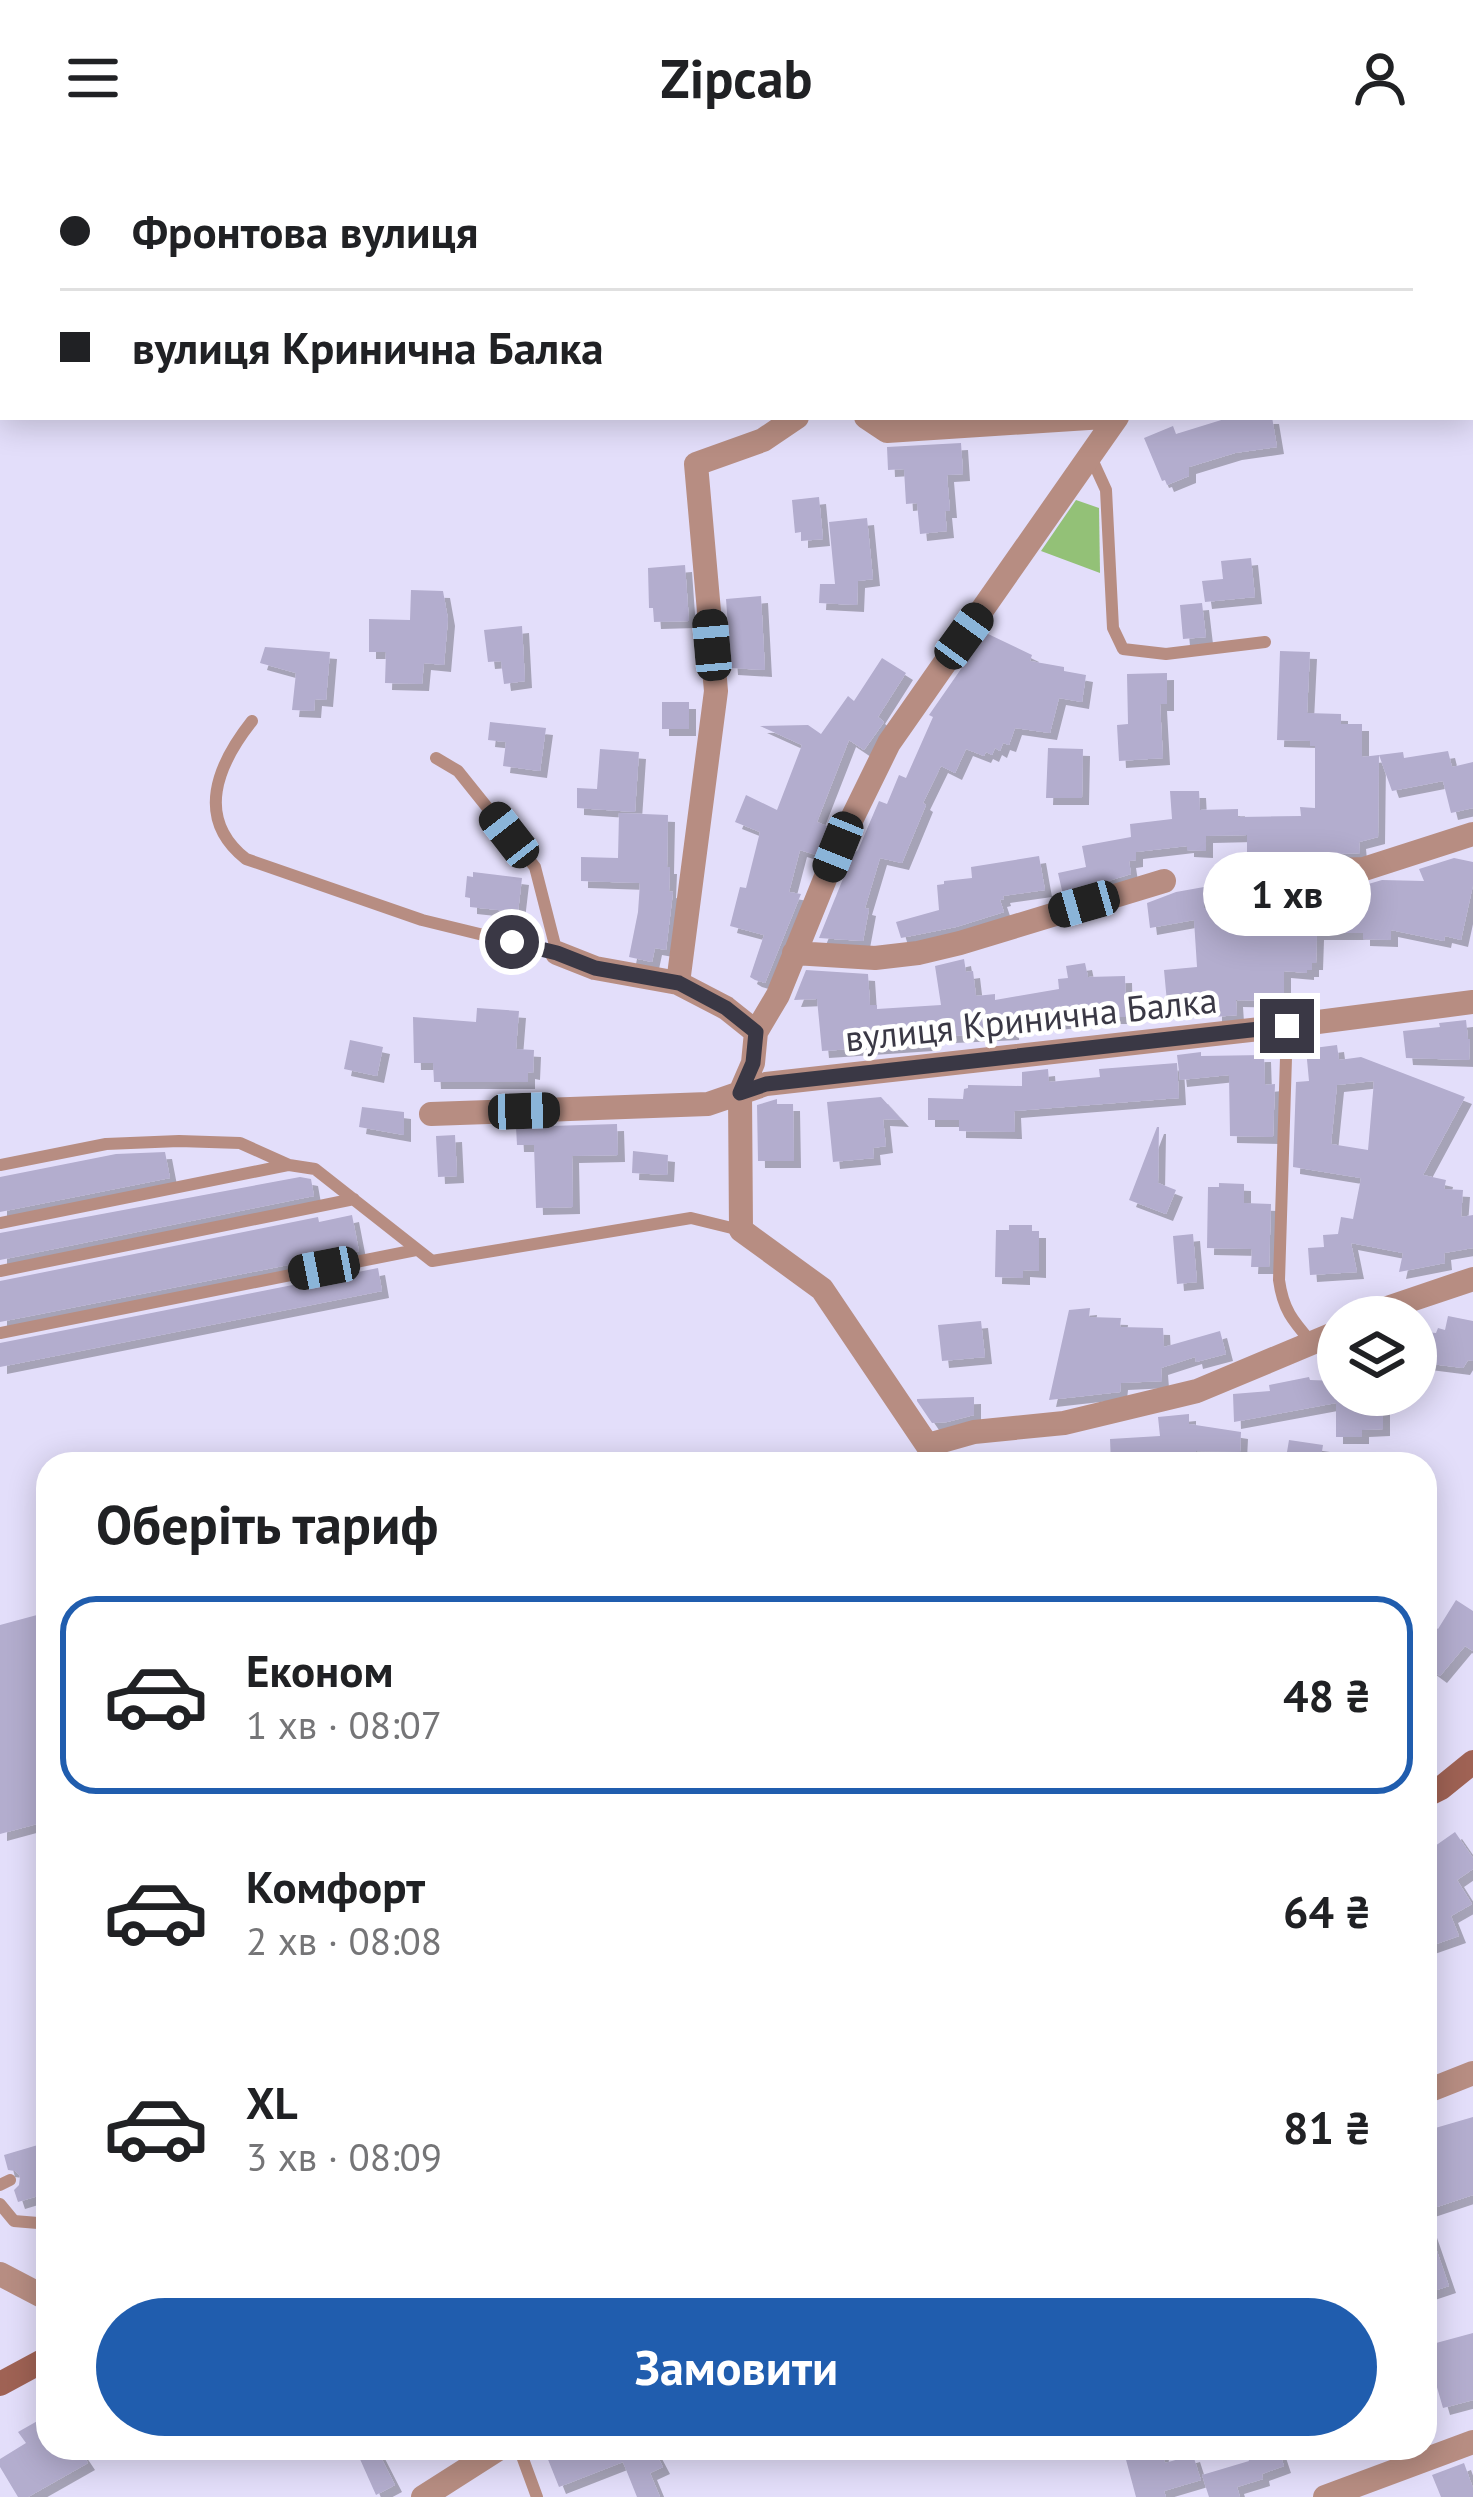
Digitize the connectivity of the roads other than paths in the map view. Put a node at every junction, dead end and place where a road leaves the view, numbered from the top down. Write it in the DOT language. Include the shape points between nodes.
graph roads {
  1 [pos="793,420"];
  2 [pos="870,420"];
  3 [pos="1058,420"];
  4 [pos="1115,420"];
  5 [pos="1090,454"];
  6 [pos="1265,642"];
  7 [pos="252,721"];
  8 [pos="436,758"];
  9 [pos="1473,834"];
  10 [pos="1249,873"];
  11 [pos="1164,881"];
  12 [pos="557,953"];
  13 [pos="794,953"];
  14 [pos="679,983"];
  15 [pos="1473,1002"];
  16 [pos="1287,1026"];
  17 [pos="756,1032"];
  18 [pos="740,1093"];
  19 [pos="431,1114"];
  20 [pos="289,1165"];
  21 [pos="0,1166"];
  22 [pos="354,1199"];
  23 [pos="0,1223"];
  24 [pos="741,1230"];
  25 [pos="416,1250"];
  26 [pos="0,1271"];
  27 [pos="1473,1279"];
  28 [pos="1423,1296"];
  29 [pos="0,1333"];
  30 [pos="1317,1342"];
  31 [pos="1312,1344"];
  32 [pos="932,1452"];
  33 [pos="939,1452"];
  34 [pos="1473,1762"];
  35 [pos="1437,1790"];
  36 [pos="1473,2074"];
  37 [pos="1437,2088"];
  38 [pos="0,2204"];
  39 [pos="36,2223"];
  40 [pos="0,2274"];
  41 [pos="36,2293"];
  42 [pos="36,2364"];
  43 [pos="0,2384"];
  44 [pos="1473,2442"];
  45 [pos="1437,2451"];
  46 [pos="481,2460"];
  47 [pos="523,2460"];
  48 [pos="1408,2460"];
  49 [pos="423,2497"];
  50 [pos="536,2497"];
  51 [pos="1325,2497"];
  1 -- 14 [label="street" via="764,440 695,464 716,691"];
  2 -- 3 [label="street" via="887,431"];
  4 -- 5 [label="street"];
  5 -- 6 [label="lane" via="1106,490 1114,628 1123,649 1166,654"];
  5 -- 13 [label="street" via="889,743"];
  7 -- 12 [label="lane" via="232,746 215,795 218,824 246,859 422,920"];
  8 -- 12 [label="lane" via="458,771 535,867"];
  9 -- 10 [label="street" via="1364,869"];
  11 -- 13 [label="street" via="918,953"];
  12 -- 14 [label="street"];
  13 -- 17 [label="street"];
  14 -- 17 [label="street"];
  15 -- 16 [label="street, вулиця Кринична Балка"];
  16 -- 18 [label="street, вулиця Кринична Балка"];
  16 -- 31 [label="lane" via="1279,1280 1290,1317"];
  17 -- 18 [label="street"];
  18 -- 19 [label="street, вулиця Кринична Балка" via="708,1104"];
  18 -- 24 [label="street"];
  20 -- 21 [label="lane" via="239,1143 179,1141 106,1144"];
  20 -- 22 [label="lane" via="315,1169"];
  20 -- 23 [label="lane"];
  22 -- 25 [label="lane"];
  22 -- 26 [label="lane"];
  24 -- 25 [label="lane" via="692,1218 432,1261"];
  24 -- 32 [label="street" via="822,1289"];
  25 -- 29 [label="lane"];
  27 -- 28 [label="street"];
  30 -- 31 [label="street"];
  31 -- 33 [label="street" via="1197,1391 1064,1424 974,1432"];
  34 -- 35 [label="street"];
  36 -- 37 [label="street"];
  38 -- 39 [label="lane" via="14,2221"];
  40 -- 41 [label="street"];
  42 -- 43 [label="street"];
  44 -- 45 [label="street"];
  46 -- 49 [label="street"];
  47 -- 50 [label="lane"];
  48 -- 51 [label="street"];
}
